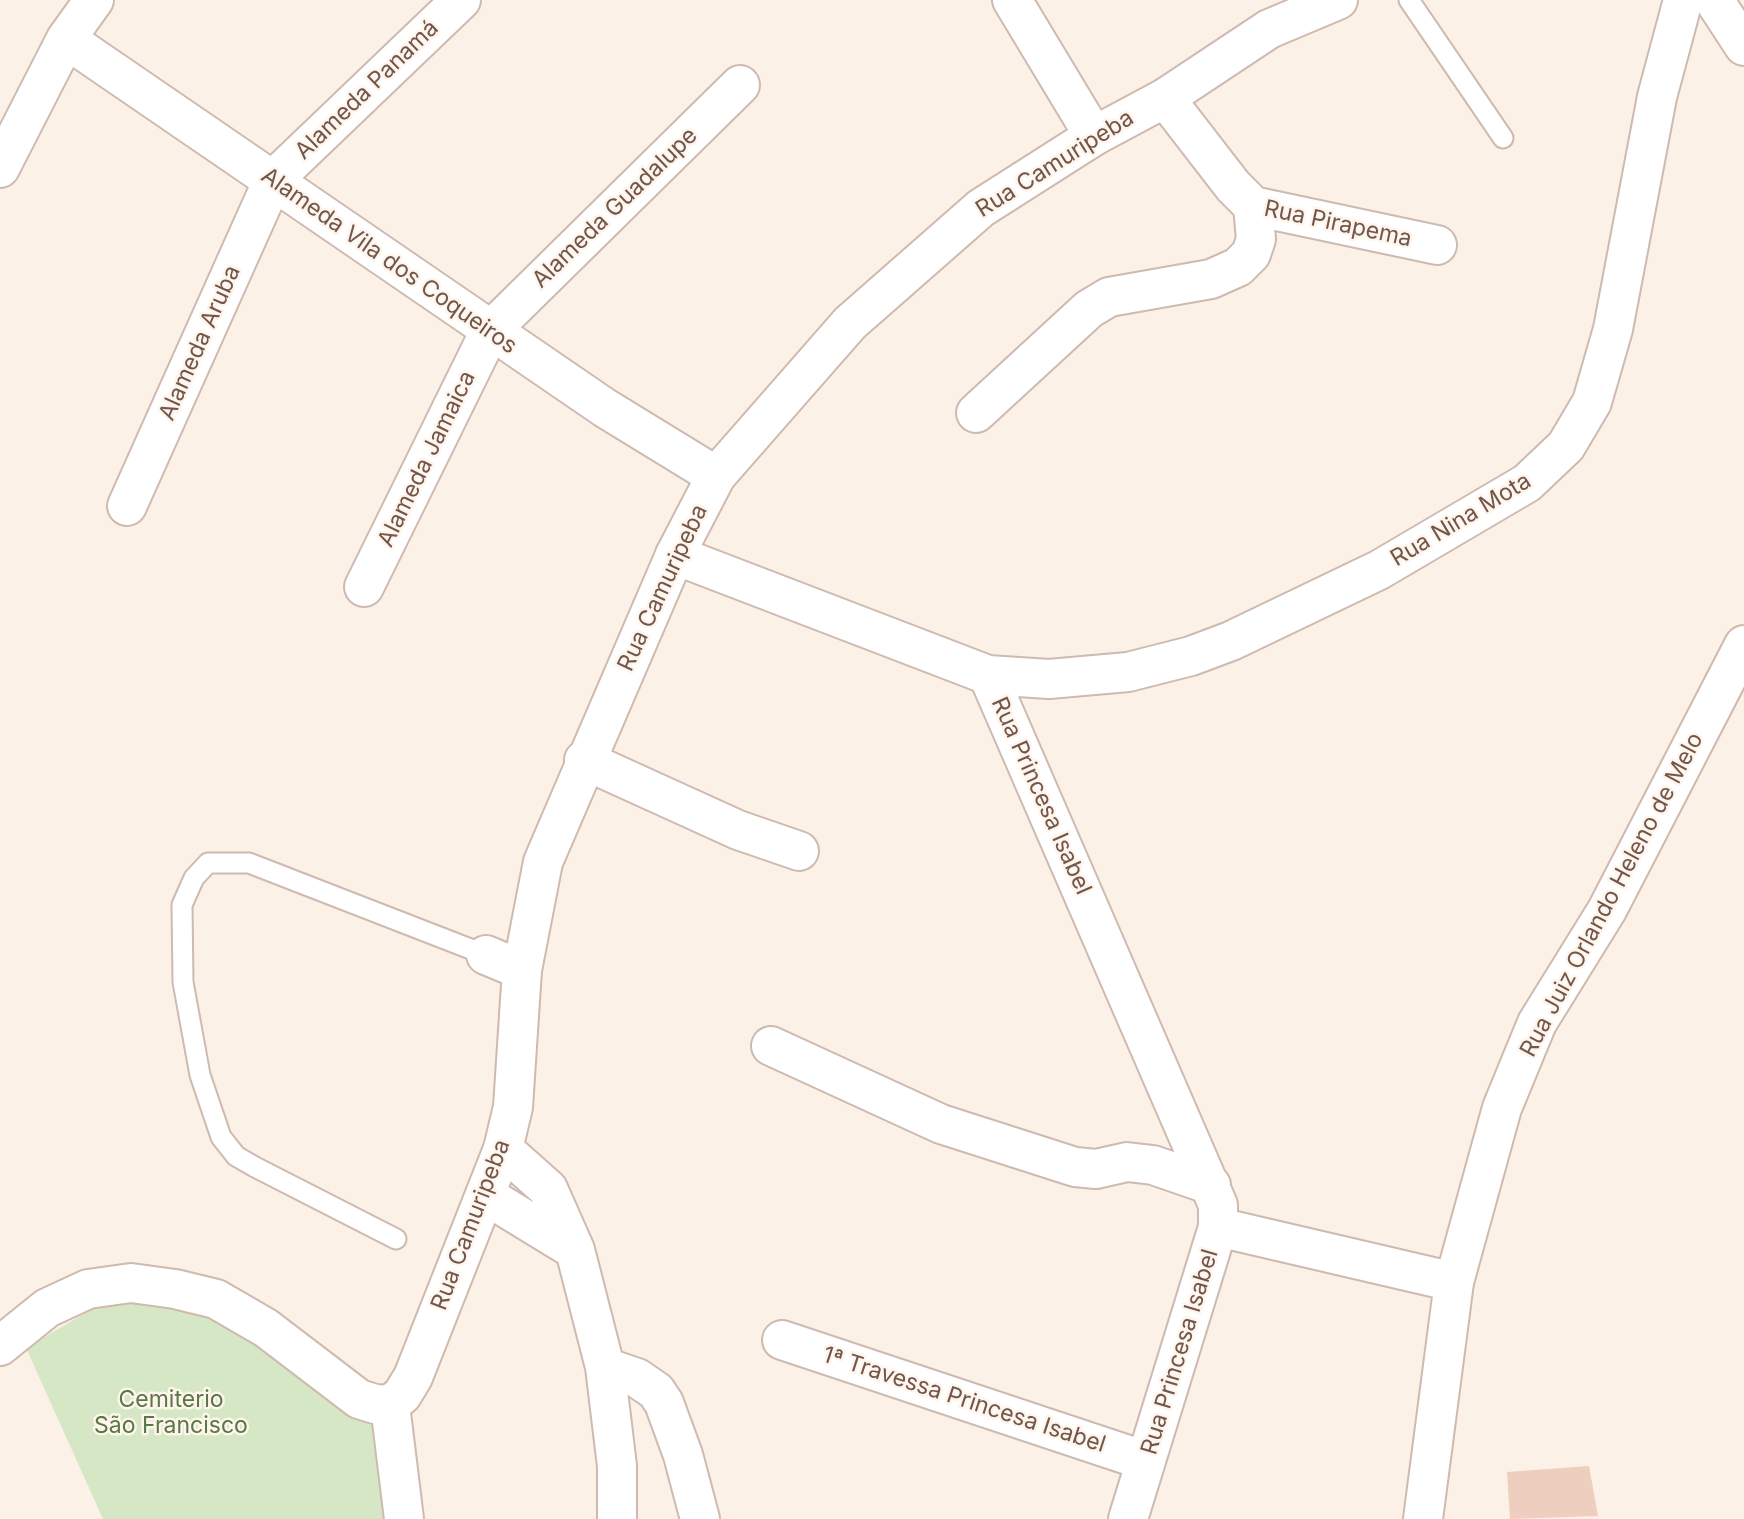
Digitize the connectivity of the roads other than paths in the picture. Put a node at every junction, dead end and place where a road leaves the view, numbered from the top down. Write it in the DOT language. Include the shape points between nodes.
graph roads {
  1 [pos="94,0"];
  2 [pos="461,0"];
  3 [pos="1012,0"];
  4 [pos="1338,0"];
  5 [pos="1409,0"];
  6 [pos="1683,0"];
  7 [pos="1714,0"];
  8 [pos="1273,14"];
  9 [pos="66,39"];
  10 [pos="1744,46"];
  11 [pos="740,85"];
  12 [pos="1165,97"];
  13 [pos="1094,136"];
  14 [pos="1503,138"];
  15 [pos="0,168"];
  16 [pos="273,180"];
  17 [pos="1253,206"];
  18 [pos="1437,246"];
  19 [pos="490,331"];
  20 [pos="976,413"];
  21 [pos="716,477"];
  22 [pos="127,506"];
  23 [pos="675,555"];
  24 [pos="364,587"];
  25 [pos="1744,645"];
  26 [pos="988,675"];
  27 [pos="584,760"];
  28 [pos="799,851"];
  29 [pos="486,956"];
  30 [pos="523,970"];
  31 [pos="771,1046"];
  32 [pos="503,1149"];
  33 [pos="1211,1185"];
  34 [pos="485,1195"];
  35 [pos="1219,1227"];
  36 [pos="396,1239"];
  37 [pos="575,1250"];
  38 [pos="1454,1282"];
  39 [pos="782,1340"];
  40 [pos="0,1346"];
  41 [pos="605,1367"];
  42 [pos="390,1405"];
  43 [pos="1146,1461"];
  44 [pos="404,1519"];
  45 [pos="617,1519"];
  46 [pos="700,1519"];
  47 [pos="1128,1519"];
  48 [pos="1423,1519"];
  1 -- 9 [label="street"];
  2 -- 16 [label="street, Alameda Panamá"];
  3 -- 13 [label="street"];
  4 -- 8 [label="street, Rua Camuripeba"];
  5 -- 14 [label="lane"];
  6 -- 26 [label="street, Rua Nina Mota" via="1657,97 1613,329 1592,402 1566,446 1527,483 1379,570 1231,641 1128,672 1049,679"];
  7 -- 10 [label="street"];
  8 -- 12 [label="street, Rua Camuripeba"];
  9 -- 15 [label="street"];
  9 -- 16 [label="street, Alameda Vila dos Coqueiros"];
  11 -- 19 [label="street, Alameda Guadalupe"];
  12 -- 13 [label="street, Rua Camuripeba"];
  12 -- 17 [label="street, Rua Pirapema"];
  13 -- 21 [label="street, Rua Camuripeba" via="981,208 850,323"];
  16 -- 19 [label="street, Alameda Vila dos Coqueiros"];
  16 -- 22 [label="street, Alameda Aruba"];
  17 -- 18 [label="street, Rua Pirapema"];
  17 -- 20 [label="street" via="1255,239 1251,254 1238,267 1211,279 1109,297 1089,309"];
  19 -- 21 [label="street, Alameda Vila dos Coqueiros"];
  19 -- 24 [label="street, Alameda Jamaica"];
  21 -- 23 [label="street, Rua Camuripeba"];
  23 -- 26 [label="street, Rua Princesa Isabel"];
  23 -- 27 [label="street, Rua Camuripeba"];
  25 -- 38 [label="street, Rua Juiz Orlando Heleno de Melo" via="1607,910 1538,1023 1502,1108"];
  26 -- 33 [label="street, Rua Princesa Isabel"];
  27 -- 28 [label="street" via="738,830"];
  27 -- 30 [label="street, Rua Camuripeba" via="543,862"];
  29 -- 30 [label="street"];
  29 -- 36 [label="lane" via="249,863 208,863 194,878 182,905 183,982 200,1075 221,1137 236,1156"];
  30 -- 32 [label="street, Rua Camuripeba" via="513,1107"];
  31 -- 33 [label="street" via="941,1125 1075,1167 1097,1169 1127,1162 1153,1165"];
  32 -- 34 [label="street, Rua Camuripeba"];
  32 -- 37 [label="street" via="548,1189"];
  33 -- 35 [label="street, Rua Princesa Isabel"];
  34 -- 37 [label="street"];
  34 -- 42 [label="street, Rua Camuripeba" via="413,1377"];
  35 -- 38 [label="street"];
  35 -- 43 [label="street, Rua Princesa Isabel"];
  37 -- 41 [label="street"];
  38 -- 48 [label="street, Rua Juiz Orlando Heleno de Melo"];
  39 -- 43 [label="street, 1ª Travessa Princesa Isabel"];
  40 -- 42 [label="street" via="47,1308 88,1289 131,1283 175,1289 216,1299 266,1328 359,1399"];
  41 -- 45 [label="street" via="617,1466"];
  41 -- 46 [label="street" via="637,1378 656,1391 683,1455"];
  42 -- 44 [label="street"];
  43 -- 47 [label="street, Rua Princesa Isabel"];
}
